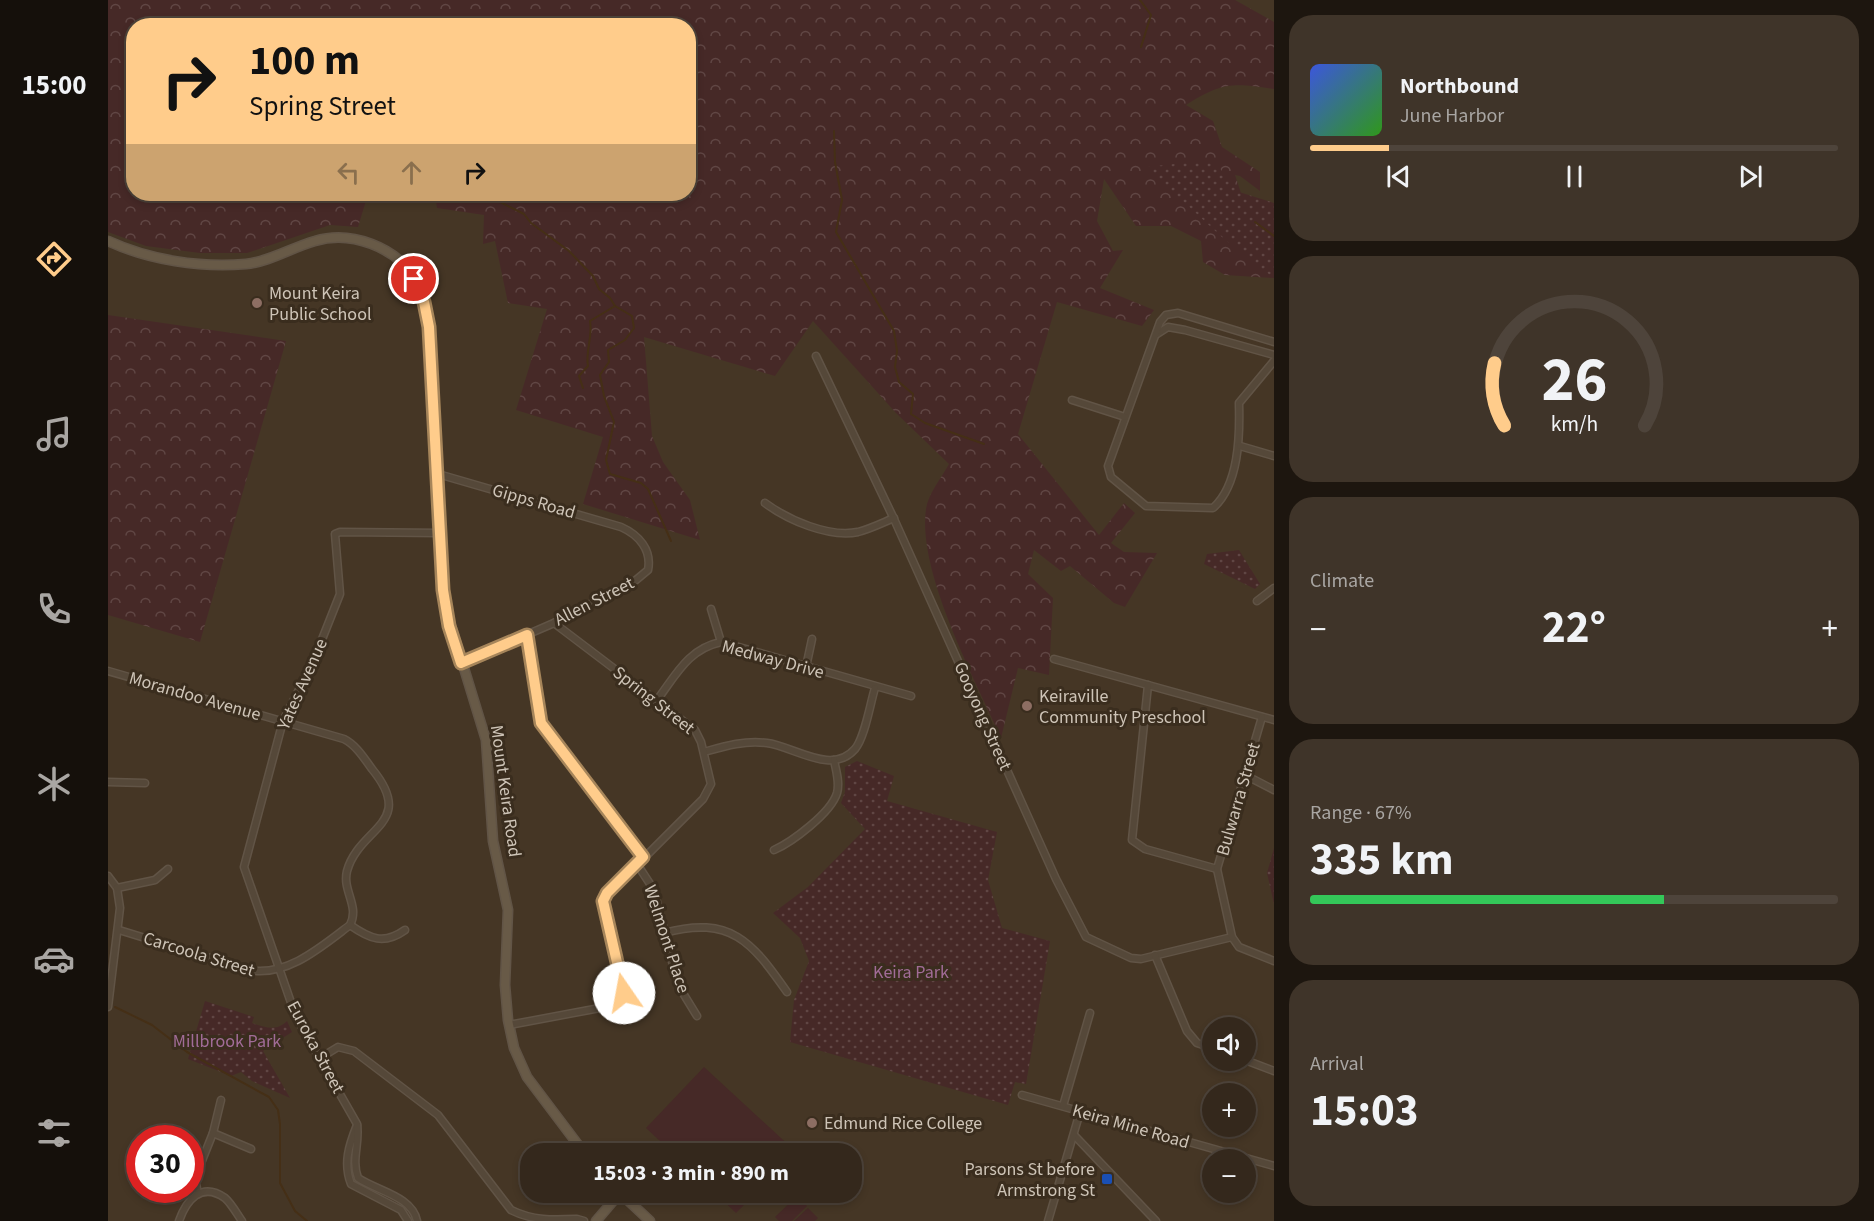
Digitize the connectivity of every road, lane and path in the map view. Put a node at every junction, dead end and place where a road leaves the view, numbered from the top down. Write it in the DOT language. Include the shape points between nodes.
graph roads {
  1 [pos="108,241"];
  2 [pos="1157,334"];
  3 [pos="1274,342"];
  4 [pos="1274,355"];
  5 [pos="816,356"];
  6 [pos="1274,362"];
  7 [pos="1072,400"];
  8 [pos="1125,417"];
  9 [pos="1240,446"];
  10 [pos="1274,456"];
  11 [pos="438,474"];
  12 [pos="765,502"];
  13 [pos="894,518"];
  14 [pos="629,530"];
  15 [pos="440,533"];
  16 [pos="1274,588"];
  17 [pos="1257,601"];
  18 [pos="711,609"];
  19 [pos="554,623"];
  20 [pos="527,635"];
  21 [pos="813,639"];
  22 [pos="721,642"];
  23 [pos="1054,659"];
  24 [pos="461,663"];
  25 [pos="806,667"];
  26 [pos="108,671"];
  27 [pos="1148,685"];
  28 [pos="875,688"];
  29 [pos="911,696"];
  30 [pos="657,700"];
  31 [pos="1262,717"];
  32 [pos="1274,720"];
  33 [pos="283,721"];
  34 [pos="704,752"];
  35 [pos="834,760"];
  36 [pos="1245,775"];
  37 [pos="108,782"];
  38 [pos="145,783"];
  39 [pos="1274,790"];
  40 [pos="774,850"];
  41 [pos="643,857"];
  42 [pos="637,864"];
  43 [pos="168,869"];
  44 [pos="1217,869"];
  45 [pos="108,876"];
  46 [pos="117,888"];
  47 [pos="350,925"];
  48 [pos="118,930"];
  49 [pos="405,930"];
  50 [pos="664,933"];
  51 [pos="1232,937"];
  52 [pos="1155,955"];
  53 [pos="1274,961"];
  54 [pos="279,969"];
  55 [pos="787,992"];
  56 [pos="108,1007"];
  57 [pos="1090,1013"];
  58 [pos="697,1016"];
  59 [pos="508,1025"];
  60 [pos="1202,1045"];
  61 [pos="320,1058"];
  62 [pos="1256,1064"];
  63 [pos="1274,1071"];
  64 [pos="1022,1095"];
  65 [pos="221,1100"];
  66 [pos="1063,1106"];
  67 [pos="1080,1112"];
  68 [pos="357,1124"];
  69 [pos="213,1133"];
  70 [pos="1074,1135"];
  71 [pos="577,1143"];
  72 [pos="250,1149"];
  73 [pos="204,1156"];
  74 [pos="1274,1166"];
  75 [pos="204,1194"];
  76 [pos="188,1203"];
  77 [pos="611,1203"];
  78 [pos="631,1203"];
  79 [pos="179,1221"];
  80 [pos="242,1221"];
  81 [pos="408,1221"];
  82 [pos="417,1221"];
  83 [pos="584,1221"];
  84 [pos="596,1221"];
  85 [pos="650,1221"];
  86 [pos="1048,1221"];
  87 [pos="1156,1221"];
  1 -- 11 [label="main road, Mount Keira Road" via="151,258 228,264 256,262 317,240 337,238 367,243 390,254 414,279 427,313"];
  2 -- 3 [label="street" via="1166,315 1178,313"];
  2 -- 4 [label="street" via="1168,327 1185,330"];
  2 -- 8 [label="street"];
  5 -- 13 [label="street, Gooyong Street"];
  6 -- 9 [label="street" via="1239,403"];
  7 -- 8 [label="street"];
  8 -- 9 [label="street" via="1108,466 1112,477 1146,506 1213,508 1223,499"];
  9 -- 10 [label="street"];
  11 -- 14 [label="street, Gipps Road"];
  11 -- 15 [label="main road, Mount Keira Road"];
  12 -- 13 [label="street" via="785,516 841,533 865,530"];
  13 -- 52 [label="street, Gooyong Street" via="1086,938 1131,958"];
  14 -- 19 [label="street, Allen Street" via="640,540 649,558 648,570"];
  15 -- 24 [label="main road, Mount Keira Road" via="445,606"];
  15 -- 33 [label="street, Yates Avenue" via="336,533 340,594 313,662"];
  16 -- 17 [label="street"];
  18 -- 22 [label="street"];
  19 -- 20 [label="street, Allen Street"];
  19 -- 30 [label="street, Spring Street"];
  20 -- 24 [label="street, Allen Street"];
  20 -- 41 [label="street" via="541,723"];
  21 -- 25 [label="street"];
  22 -- 25 [label="street, Medway Drive"];
  22 -- 30 [label="street, Medway Drive" via="694,653"];
  23 -- 27 [label="street"];
  24 -- 59 [label="main road, Mount Keira Road" via="486,740 493,841 507,899"];
  25 -- 28 [label="street, Medway Drive"];
  26 -- 33 [label="street, Morandoo Avenue"];
  27 -- 31 [label="street"];
  27 -- 44 [label="street" via="1132,840 1145,849"];
  28 -- 29 [label="street, Medway Drive"];
  28 -- 35 [label="street" via="857,747"];
  30 -- 34 [label="street, Spring Street" via="695,730"];
  31 -- 32 [label="street"];
  31 -- 36 [label="street, Bulwarra Street"];
  33 -- 47 [label="street, Morandoo Avenue" via="349,742 382,781 387,793 387,817 349,867 346,884 354,906"];
  33 -- 54 [label="street, Yates Avenue" via="244,863"];
  34 -- 35 [label="street" via="738,742 769,743"];
  34 -- 41 [label="street, Spring Street" via="711,784 708,793"];
  35 -- 40 [label="street" via="838,787 834,801 794,840"];
  36 -- 39 [label="street"];
  36 -- 44 [label="street, Bulwarra Street"];
  37 -- 38 [label="street"];
  41 -- 42 [label="street, Spring Street"];
  42 -- 50 [label="street, Welmont Place" via="654,890"];
  42 -- 59 [label="street, Spring Street" via="603,901 623,986 621,1001"];
  43 -- 46 [label="street" via="154,880"];
  44 -- 51 [label="street, Bulwarra Street"];
  45 -- 46 [label="street"];
  46 -- 48 [label="street"];
  47 -- 49 [label="street" via="369,938 380,940"];
  47 -- 54 [label="street" via="301,960"];
  48 -- 54 [label="street, Carcoola Street" via="249,970 263,973"];
  48 -- 56 [label="street"];
  50 -- 55 [label="street" via="695,927 735,935 761,955"];
  50 -- 58 [label="street, Welmont Place" via="678,984"];
  51 -- 52 [label="street, Gooyong Street"];
  51 -- 53 [label="street" via="1239,946"];
  52 -- 60 [label="street" via="1187,1030"];
  54 -- 61 [label="street, Euroka Street" via="296,1017"];
  57 -- 66 [label="street"];
  59 -- 71 [label="main road, Mount Keira Road" via="527,1077"];
  61 -- 68 [label="street, Euroka Street"];
  61 -- 83 [label="street" via="338,1047 354,1051 438,1115 511,1210 536,1220"];
  62 -- 63 [label="street"];
  64 -- 66 [label="street, Keira Mine Road"];
  65 -- 69 [label="street"];
  66 -- 67 [label="street, Keira Mine Road"];
  67 -- 70 [label="street"];
  67 -- 74 [label="street, Keira Mine Road"];
  68 -- 81 [label="street" via="346,1160 351,1184 401,1210"];
  68 -- 82 [label="street" via="354,1166 358,1178 406,1202 415,1211"];
  69 -- 72 [label="street"];
  69 -- 73 [label="street"];
  70 -- 86 [label="street"];
  70 -- 87 [label="street"];
  75 -- 80 [label="street" via="225,1198"];
  76 -- 79 [label="street"];
  77 -- 84 [label="main road"];
  78 -- 85 [label="main road"];
}
